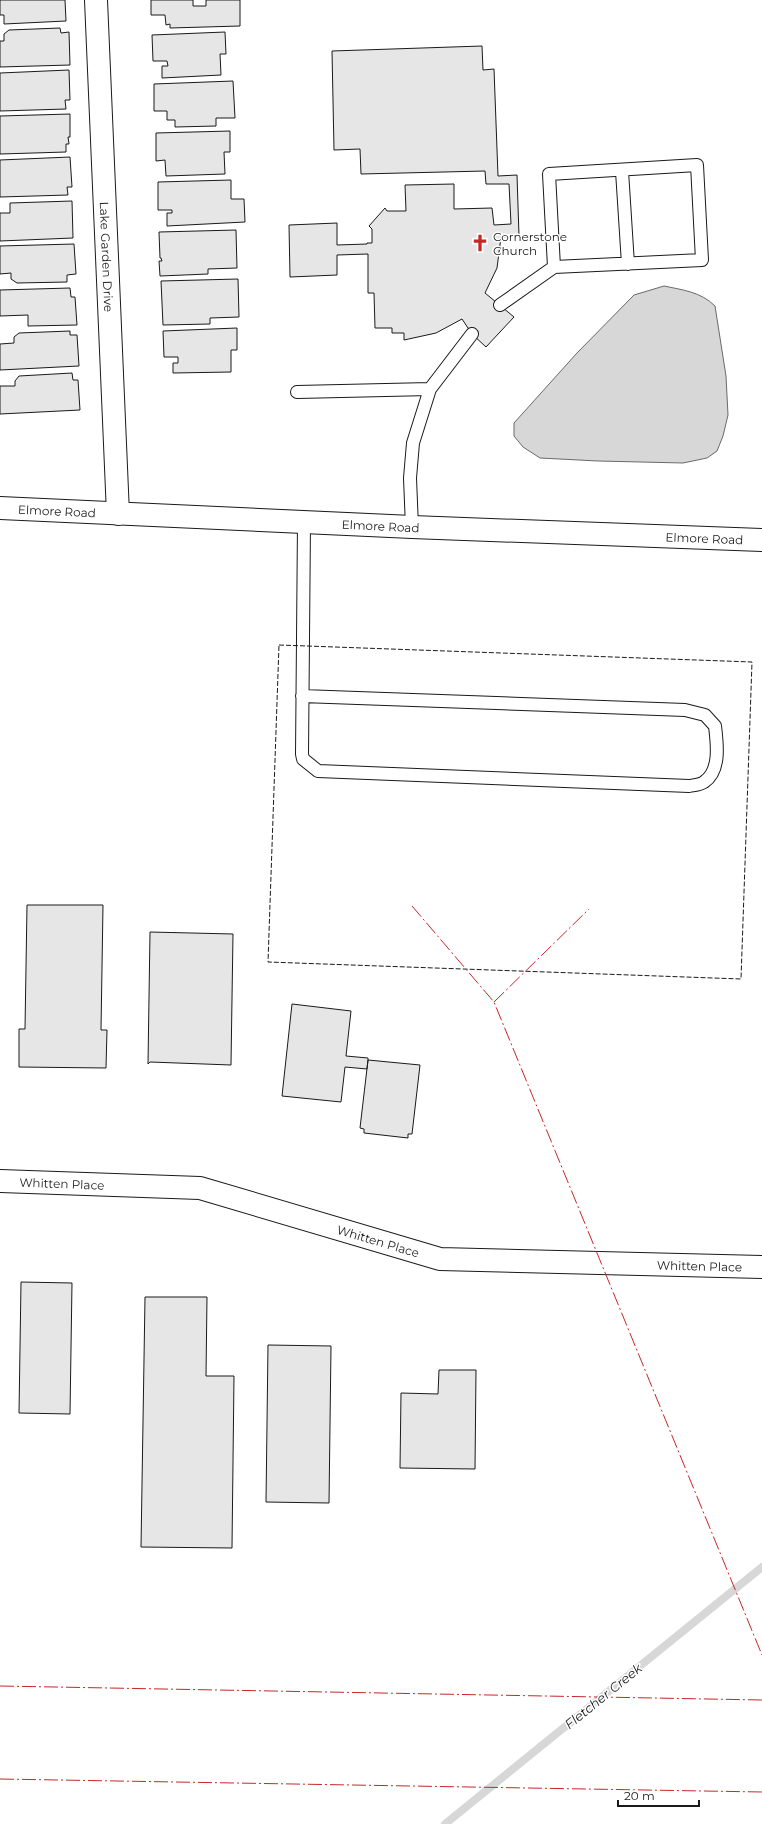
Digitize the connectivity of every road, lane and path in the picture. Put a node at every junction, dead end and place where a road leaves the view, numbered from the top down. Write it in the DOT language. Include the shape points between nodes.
graph roads {
  1 [pos="96,0"];
  2 [pos="622,171"];
  3 [pos="628,264"];
  4 [pos="554,267"];
  5 [pos="500,305"];
  6 [pos="472,334"];
  7 [pos="430,389"];
  8 [pos="297,392"];
  9 [pos="0,508"];
  10 [pos="118,514"];
  11 [pos="304,522"];
  12 [pos="412,527"];
  13 [pos="762,540"];
  14 [pos="302,696"];
  15 [pos="0,1181"];
  16 [pos="762,1267"];
  1 -- 10 [label="street, Lake Garden Drive"];
  2 -- 3 [label="lane"];
  2 -- 3 [label="lane" via="697,165 702,260"];
  2 -- 4 [label="lane" via="548,174"];
  3 -- 4 [label="lane"];
  4 -- 5 [label="lane"];
  6 -- 7 [label="lane"];
  7 -- 8 [label="lane"];
  7 -- 12 [label="lane" via="413,443 410,478"];
  9 -- 10 [label="street, Elmore Road"];
  10 -- 11 [label="street, Elmore Road"];
  11 -- 12 [label="street, Elmore Road"];
  11 -- 14 [label="lane"];
  12 -- 13 [label="street, Elmore Road"];
  14 -- 14 [label="lane" via="303,759 318,771 689,786 702,783 711,777 716,761 715,726 705,715 685,710"];
  15 -- 16 [label="street, Whitten Place" via="200,1188 440,1259"];
}
